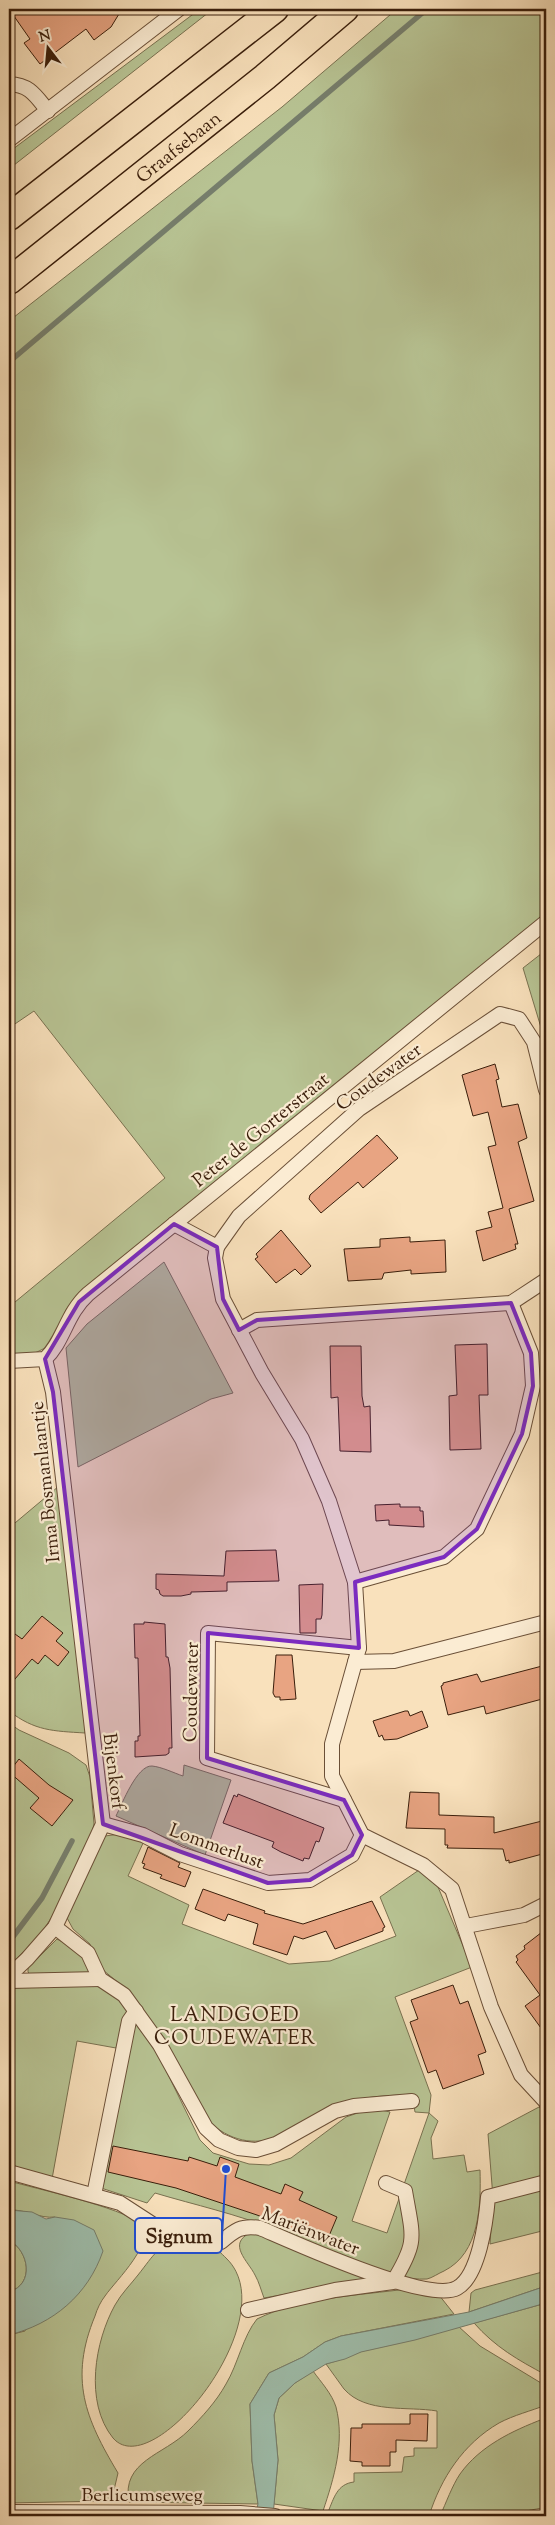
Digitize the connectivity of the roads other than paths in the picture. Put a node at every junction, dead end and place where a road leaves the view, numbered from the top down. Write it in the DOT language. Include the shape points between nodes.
graph roads {
  1 [pos="179,9"];
  2 [pos="275,9"];
  3 [pos="345,9"];
  4 [pos="9,84"];
  5 [pos="48,110"];
  6 [pos="9,140"];
  7 [pos="9,217"];
  8 [pos="9,281"];
  9 [pos="546,922"];
  10 [pos="546,1090"];
  11 [pos="174,1224"];
  12 [pos="217,1247"];
  13 [pos="546,1280"];
  14 [pos="511,1303"];
  15 [pos="239,1330"];
  16 [pos="45,1359"];
  17 [pos="9,1361"];
  18 [pos="355,1582"];
  19 [pos="77,1602"];
  20 [pos="546,1622"];
  21 [pos="359,1648"];
  22 [pos="355,1662"];
  23 [pos="344,1800"];
  24 [pos="103,1824"];
  25 [pos="362,1835"];
  26 [pos="546,1904"];
  27 [pos="466,1926"];
  28 [pos="55,1928"];
  29 [pos="9,1976"];
  30 [pos="100,1979"];
  31 [pos="9,1981"];
  32 [pos="136,2012"];
  33 [pos="412,2101"];
  34 [pos="546,2102"];
  35 [pos="9,2172"];
  36 [pos="546,2182"];
  37 [pos="386,2183"];
  38 [pos="94,2194"];
  39 [pos="393,2282"];
  40 [pos="248,2310"];
  41 [pos="9,2512"];
  42 [pos="275,2516"];
  1 -- 5 [label="street"];
  2 -- 7 [label="highway"];
  3 -- 8 [label="highway, Graafsebaan" via="265,77"];
  4 -- 5 [label="street" via="21,85 34,93"];
  5 -- 6 [label="street"];
  9 -- 11 [label="street, Peter de Gorterstraat"];
  10 -- 12 [label="street, Coudewater" via="534,1042 519,1019 500,1014 359,1109 239,1216"];
  11 -- 12 [label="street"];
  11 -- 16 [label="street, Peter de Gorterstraat" via="79,1302"];
  12 -- 15 [label="street" via="215,1258 223,1299"];
  13 -- 14 [label="street"];
  14 -- 15 [label="street" via="257,1320"];
  14 -- 18 [label="street" via="531,1353 533,1386 522,1434 477,1529 444,1557"];
  15 -- 18 [label="street" via="302,1439 329,1501"];
  16 -- 17 [label="street"];
  16 -- 19 [label="street, Irma Bosmanlaantje" via="53,1392"];
  18 -- 21 [label="street"];
  19 -- 24 [label="street, Bijenkorf"];
  20 -- 22 [label="street" via="394,1661"];
  21 -- 22 [label="street"];
  21 -- 23 [label="street, Coudewater" via="208,1633 207,1758"];
  22 -- 23 [label="street" via="332,1744 332,1776"];
  23 -- 25 [label="street"];
  24 -- 25 [label="street, Lommerlust" via="143,1835 180,1854 268,1883 310,1880 352,1855"];
  24 -- 28 [label="street, Bijenkorf"];
  25 -- 27 [label="street" via="424,1865 452,1889"];
  26 -- 27 [label="street" via="524,1915"];
  27 -- 34 [label="street" via="491,2007 522,2075"];
  28 -- 29 [label="street, Bijenkorf"];
  28 -- 30 [label="street" via="88,1953"];
  30 -- 31 [label="street"];
  30 -- 32 [label="street" via="124,1995"];
  32 -- 33 [label="street" via="160,2045 206,2128 219,2140 238,2148 256,2150 276,2144 335,2111 354,2106"];
  32 -- 38 [label="street" via="129,2021"];
  35 -- 38 [label="street, Mariënwater"];
  36 -- 39 [label="street, Mariënwater" via="488,2197 486,2228 464,2282 456,2289 446,2292"];
  37 -- 39 [label="street" via="405,2192 413,2241 409,2255"];
  38 -- 39 [label="street, Mariënwater" via="120,2203 160,2229 188,2232 221,2242 246,2226 260,2228"];
  39 -- 40 [label="street" via="336,2290"];
  41 -- 42 [label="street, Berlicumseweg"];
}
